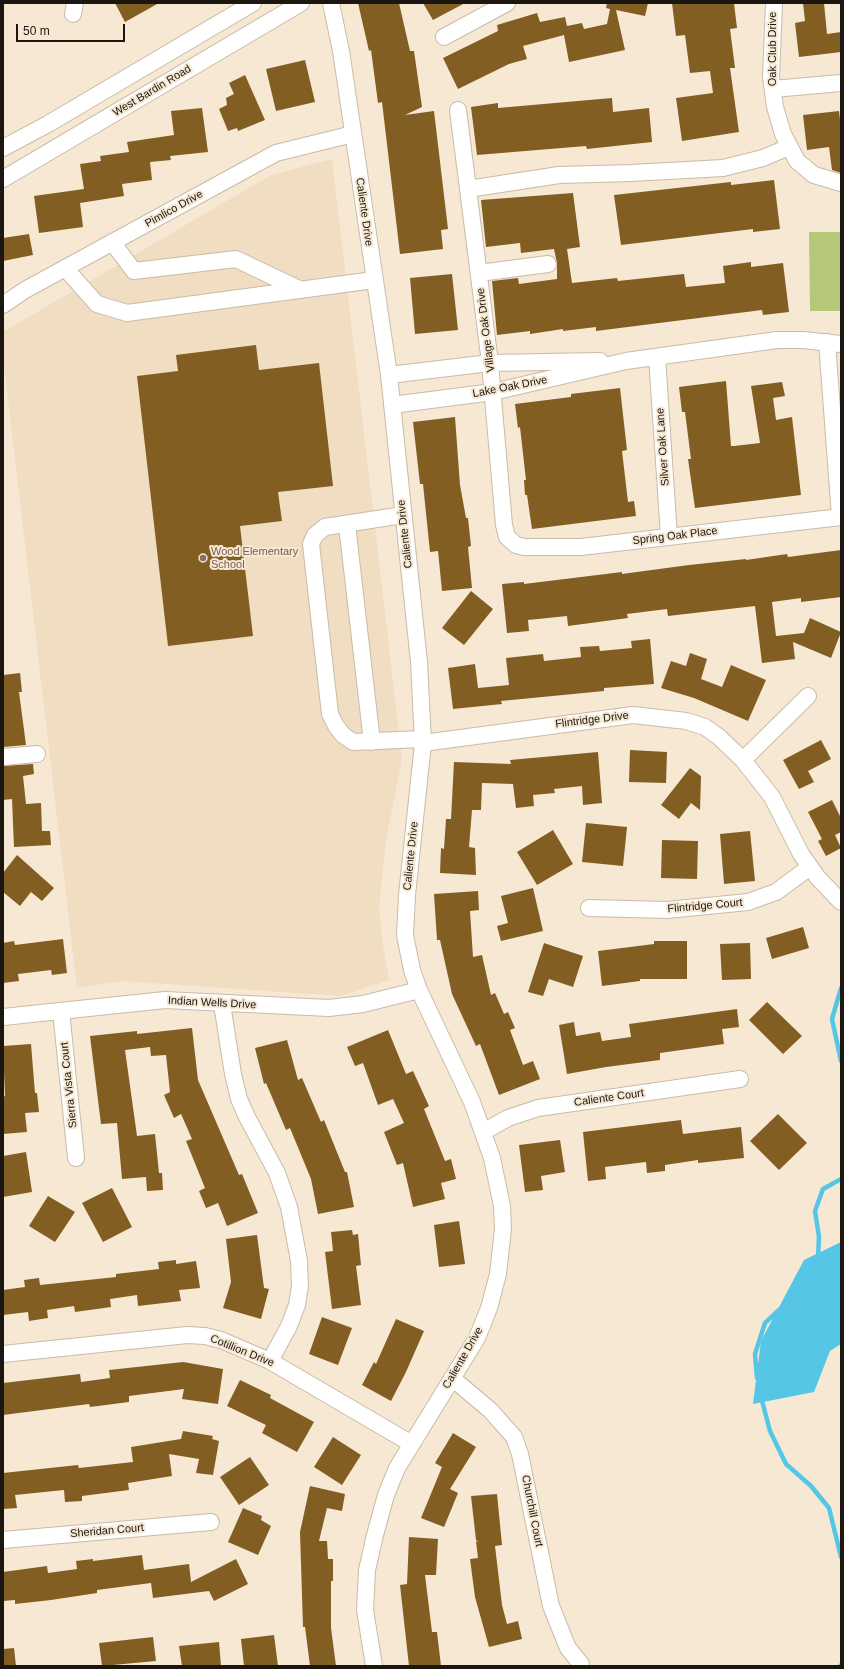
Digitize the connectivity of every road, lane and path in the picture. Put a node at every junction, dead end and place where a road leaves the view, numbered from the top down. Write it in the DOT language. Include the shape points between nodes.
graph roads {
  1 [pos="253,3"];
  2 [pos="301,3"];
  3 [pos="331,3"];
  4 [pos="507,3"];
  5 [pos="774,3"];
  6 [pos="444,37"];
  7 [pos="841,84"];
  8 [pos="773,88"];
  9 [pos="458,110"];
  10 [pos="353,134"];
  11 [pos="789,146"];
  12 [pos="3,148"];
  13 [pos="3,179"];
  14 [pos="841,183"];
  15 [pos="468,189"];
  16 [pos="112,242"];
  17 [pos="548,264"];
  18 [pos="65,268"];
  19 [pos="479,273"];
  20 [pos="374,280"];
  21 [pos="301,290"];
  22 [pos="3,304"];
  23 [pos="834,343"];
  24 [pos="657,357"];
  25 [pos="626,361"];
  26 [pos="490,363"];
  27 [pos="388,375"];
  28 [pos="493,392"];
  29 [pos="392,405"];
  30 [pos="403,515"];
  31 [pos="840,517"];
  32 [pos="347,525"];
  33 [pos="669,536"];
  34 [pos="511,541"];
  35 [pos="808,696"];
  36 [pos="423,741"];
  37 [pos="372,742"];
  38 [pos="37,754"];
  39 [pos="3,757"];
  40 [pos="743,760"];
  41 [pos="810,867"];
  42 [pos="841,902"];
  43 [pos="589,908"];
  44 [pos="419,990"];
  45 [pos="222,1004"];
  46 [pos="61,1012"];
  47 [pos="3,1018"];
  48 [pos="740,1079"];
  49 [pos="482,1132"];
  50 [pos="76,1158"];
  51 [pos="3,1354"];
  52 [pos="270,1361"];
  53 [pos="452,1378"];
  54 [pos="412,1444"];
  55 [pos="210,1522"];
  56 [pos="3,1540"];
  57 [pos="581,1664"];
  58 [pos="374,1666"];
  1 -- 12 [label="street"];
  2 -- 13 [label="street, West Bardin Road"];
  3 -- 10 [label="street, Caliente Drive"];
  4 -- 6 [label="street"];
  5 -- 8 [label="street, Oak Club Drive" via="771,77"];
  7 -- 8 [label="street"];
  8 -- 11 [label="street, Oak Club Drive" via="775,107"];
  9 -- 15 [label="street, Village Oak Drive"];
  10 -- 16 [label="street, Pimlico Drive" via="276,153"];
  10 -- 20 [label="street, Caliente Drive"];
  11 -- 14 [label="street, Oak Club Drive" via="797,161 814,175"];
  11 -- 15 [label="street" via="763,158 723,168 559,175"];
  15 -- 19 [label="street, Village Oak Drive"];
  16 -- 18 [label="street, Pimlico Drive"];
  16 -- 21 [label="street" via="134,271 236,259"];
  17 -- 19 [label="street"];
  18 -- 21 [label="street" via="97,304 127,313"];
  18 -- 22 [label="street, Pimlico Drive"];
  19 -- 26 [label="street, Village Oak Drive"];
  20 -- 21 [label="street"];
  20 -- 27 [label="street, Caliente Drive"];
  23 -- 24 [label="street, Lake Oak Drive" via="777,340"];
  23 -- 31 [label="street"];
  24 -- 25 [label="street, Lake Oak Drive"];
  24 -- 33 [label="street, Silver Oak Lane"];
  25 -- 26 [label="street, Lake Oak Drive"];
  25 -- 28 [label="street, Lake Oak Drive"];
  26 -- 27 [label="street, Lake Oak Drive"];
  26 -- 28 [label="street, Village Oak Drive"];
  27 -- 29 [label="street, Caliente Drive"];
  28 -- 29 [label="street, Lake Oak Drive"];
  28 -- 34 [label="street, Village Oak Drive" via="504,525 507,537"];
  29 -- 30 [label="street, Caliente Drive"];
  30 -- 32 [label="street, Flintridge Drive"];
  30 -- 36 [label="street, Caliente Drive" via="419,662"];
  31 -- 33 [label="street, Spring Oak Place"];
  32 -- 37 [label="street"];
  32 -- 37 [label="street, Flintridge Drive" via="325,528 315,535 311,544 330,714 343,735 353,742"];
  33 -- 34 [label="street, Spring Oak Place" via="581,547 524,547"];
  35 -- 40 [label="street"];
  36 -- 37 [label="street, Flintridge Drive"];
  36 -- 40 [label="street, Flintridge Drive" via="633,715 686,721 705,727"];
  36 -- 44 [label="street, Caliente Drive" via="405,935"];
  38 -- 39 [label="street"];
  40 -- 41 [label="street, Flintridge Drive" via="772,797"];
  41 -- 42 [label="street, Flintridge Drive"];
  41 -- 43 [label="street, Flintridge Court" via="776,892 748,902 666,910"];
  44 -- 45 [label="street, Indian Wells Drive" via="363,1004 329,1008"];
  44 -- 49 [label="street, Caliente Drive" via="472,1102"];
  45 -- 46 [label="street, Indian Wells Drive" via="165,1000"];
  45 -- 52 [label="street" via="239,1099 277,1173 289,1207 299,1261 300,1286 297,1305"];
  46 -- 47 [label="street, Indian Wells Drive"];
  46 -- 50 [label="street, Sierra Vista Court"];
  48 -- 49 [label="street, Caliente Court" via="538,1108 508,1118"];
  49 -- 53 [label="street, Caliente Drive" via="492,1158 502,1206 503,1229 498,1274 489,1308 477,1338"];
  51 -- 52 [label="street, Cotillion Drive" via="187,1335 221,1340"];
  52 -- 54 [label="street, Cotillion Drive"];
  53 -- 54 [label="street, Caliente Drive"];
  53 -- 57 [label="street, Churchill Court" via="490,1410 514,1437 520,1454 551,1606 568,1648"];
  54 -- 58 [label="street, Caliente Drive" via="397,1468 386,1495 367,1570 365,1610"];
  55 -- 56 [label="street, Sheridan Court"];
}
